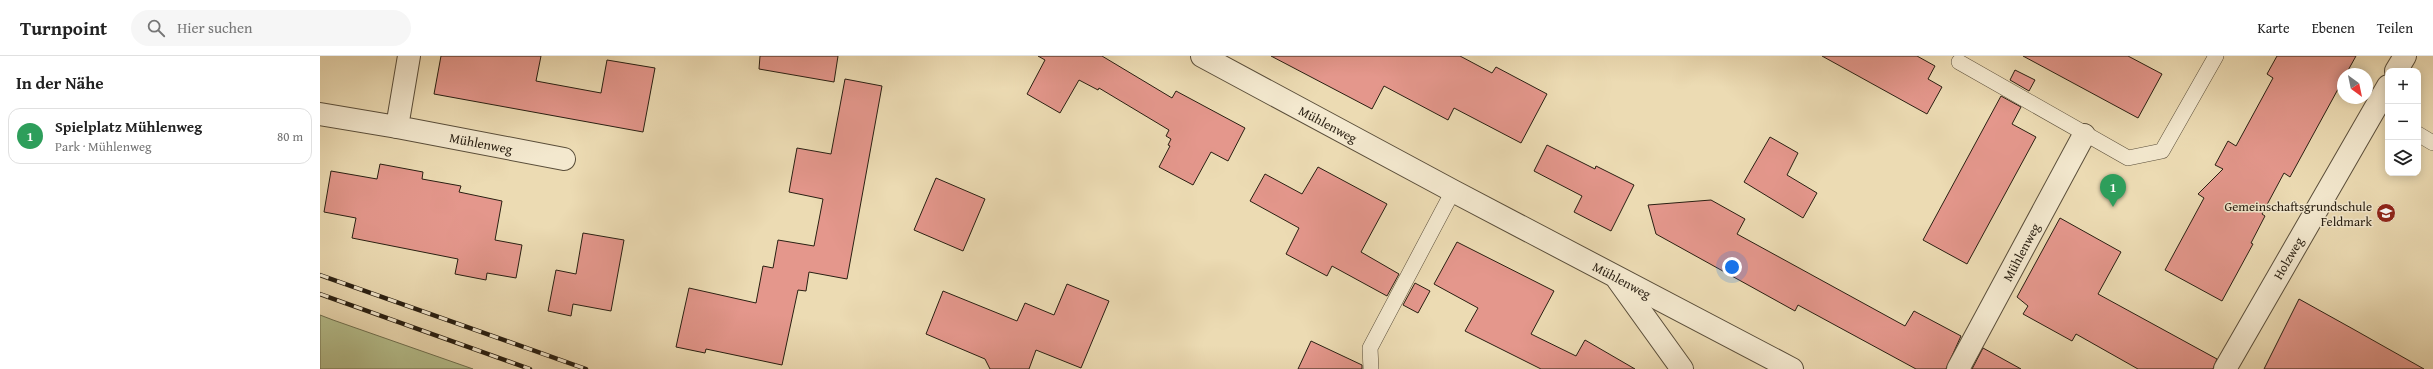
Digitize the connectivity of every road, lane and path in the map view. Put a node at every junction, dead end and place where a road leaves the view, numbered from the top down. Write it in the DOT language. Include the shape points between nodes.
graph roads {
  1 [pos="409,56"];
  2 [pos="1202,56"];
  3 [pos="2216,56"];
  4 [pos="2405,56"];
  5 [pos="1959,62"];
  6 [pos="2398,68"];
  7 [pos="2385,98"];
  8 [pos="2382,111"];
  9 [pos="320,114"];
  10 [pos="397,127"];
  11 [pos="2084,134"];
  12 [pos="2421,136"];
  13 [pos="2433,143"];
  14 [pos="564,159"];
  15 [pos="1453,191"];
  16 [pos="1615,276"];
  17 [pos="1371,369"];
  18 [pos="1682,369"];
  19 [pos="1792,369"];
  20 [pos="1958,369"];
  21 [pos="2225,369"];
  1 -- 10 [label="street"];
  2 -- 15 [label="street, Mühlenweg"];
  3 -- 11 [label="lane" via="2162,151 2128,158"];
  4 -- 6 [label="street"];
  5 -- 11 [label="lane"];
  7 -- 8 [label="street, Holzweg"];
  8 -- 21 [label="street, Holzweg"];
  9 -- 10 [label="street, Mühlenweg"];
  10 -- 14 [label="street, Mühlenweg"];
  11 -- 20 [label="street, Mühlenweg"];
  12 -- 13 [label="lane"];
  15 -- 16 [label="street, Mühlenweg"];
  15 -- 17 [label="lane" via="1370,348"];
  16 -- 18 [label="street"];
  16 -- 19 [label="street, Mühlenweg"];
}
